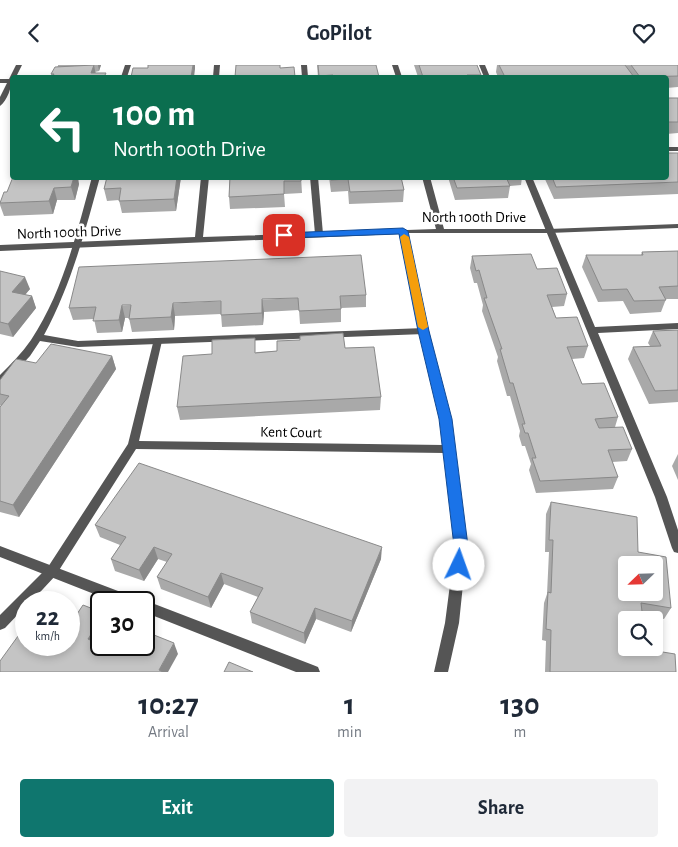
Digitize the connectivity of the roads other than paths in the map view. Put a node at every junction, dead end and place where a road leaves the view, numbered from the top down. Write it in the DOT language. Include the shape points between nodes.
graph roads {
  1 [pos="10,83"];
  2 [pos="0,104"];
  3 [pos="95,180"];
  4 [pos="205,180"];
  5 [pos="314,180"];
  6 [pos="427,180"];
  7 [pos="529,180"];
  8 [pos="678,226"];
  9 [pos="403,231"];
  10 [pos="441,231"];
  11 [pos="549,231"];
  12 [pos="319,234"];
  13 [pos="199,240"];
  14 [pos="77,246"];
  15 [pos="0,248"];
  16 [pos="678,326"];
  17 [pos="591,330"];
  18 [pos="424,331"];
  19 [pos="38,337"];
  20 [pos="157,341"];
  21 [pos="0,381"];
  22 [pos="133,445"];
  23 [pos="449,449"];
  24 [pos="678,549"];
  25 [pos="0,551"];
  26 [pos="52,571"];
  27 [pos="103,591"];
  28 [pos="155,610"];
  29 [pos="0,624"];
  30 [pos="313,672"];
  31 [pos="441,672"];
  1 -- 2 [label="street"];
  3 -- 14 [label="street"];
  4 -- 13 [label="street"];
  5 -- 12 [label="street"];
  6 -- 10 [label="street"];
  7 -- 11 [label="street"];
  8 -- 11 [label="street, North 100th Drive"];
  9 -- 10 [label="street, North 100th Drive"];
  9 -- 12 [label="street, North 100th Drive"];
  9 -- 18 [label="street"];
  10 -- 11 [label="street, North 100th Drive"];
  11 -- 17 [label="street"];
  12 -- 13 [label="street, North 100th Drive"];
  13 -- 14 [label="street, North 100th Drive"];
  14 -- 15 [label="street, North 100th Drive"];
  14 -- 19 [label="street" via="59,296"];
  16 -- 17 [label="street"];
  17 -- 24 [label="street" via="661,497"];
  18 -- 20 [label="street"];
  18 -- 23 [label="street" via="446,419"];
  19 -- 20 [label="street" via="78,344"];
  19 -- 21 [label="street"];
  20 -- 22 [label="street"];
  22 -- 23 [label="street, Kent Court"];
  22 -- 26 [label="street"];
  23 -- 31 [label="street" via="461,546 452,623"];
  25 -- 26 [label="street"];
  26 -- 27 [label="street"];
  26 -- 29 [label="street"];
  28 -- 30 [label="street"];
}
